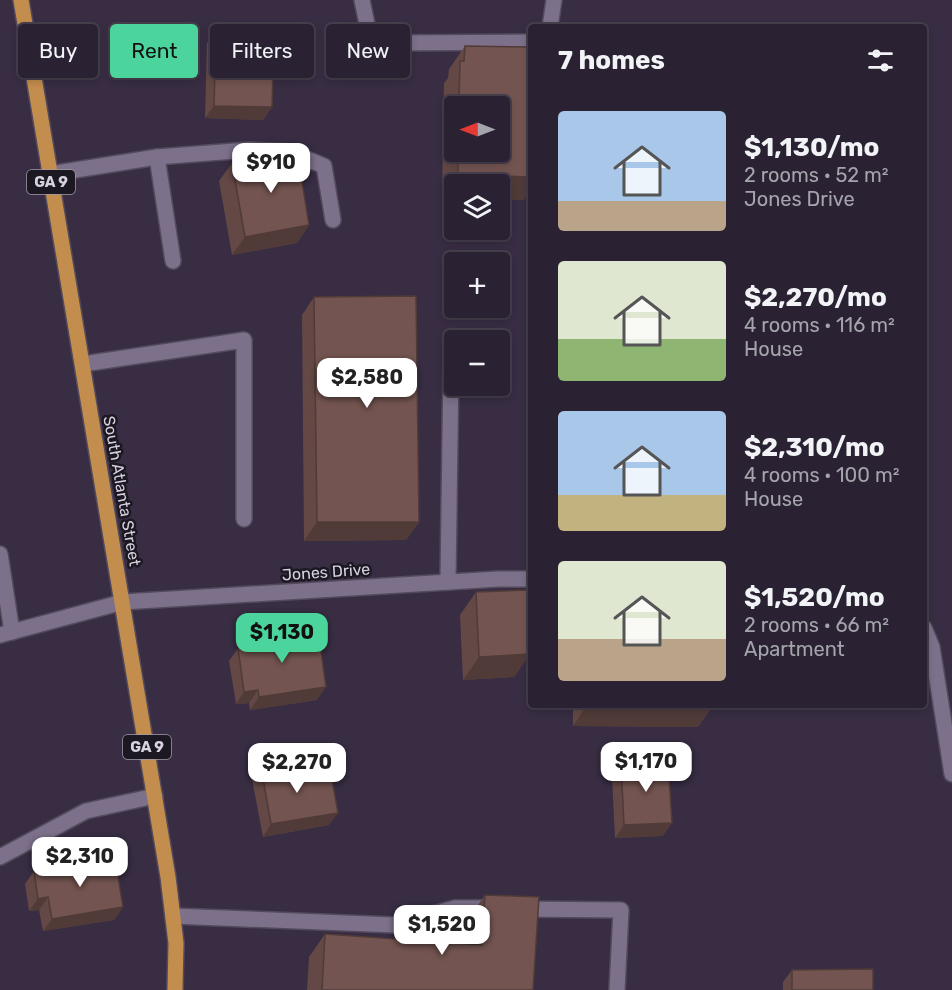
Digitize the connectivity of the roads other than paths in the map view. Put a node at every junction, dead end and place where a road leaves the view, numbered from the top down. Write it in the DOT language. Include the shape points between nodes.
graph roads {
  1 [pos="21,0"];
  2 [pos="362,0"];
  3 [pos="554,0"];
  4 [pos="550,24"];
  5 [pos="528,42"];
  6 [pos="157,157"];
  7 [pos="50,174"];
  8 [pos="333,220"];
  9 [pos="173,261"];
  10 [pos="83,364"];
  11 [pos="451,396"];
  12 [pos="244,519"];
  13 [pos="0,554"];
  14 [pos="528,579"];
  15 [pos="448,582"];
  16 [pos="123,602"];
  17 [pos="6,634"];
  18 [pos="927,635"];
  19 [pos="952,774"];
  20 [pos="155,796"];
  21 [pos="0,857"];
  22 [pos="173,916"];
  23 [pos="175,990"];
  24 [pos="616,990"];
  1 -- 7 [label="main road, South Atlanta Street / GA 9"];
  2 -- 5 [label="street" via="368,29 388,43"];
  3 -- 4 [label="street"];
  6 -- 7 [label="street"];
  6 -- 8 [label="street" via="248,150 290,152 324,165"];
  6 -- 9 [label="street"];
  7 -- 10 [label="main road, South Atlanta Street / GA 9"];
  10 -- 12 [label="street" via="244,340"];
  10 -- 16 [label="main road, South Atlanta Street / GA 9"];
  11 -- 15 [label="street"];
  13 -- 17 [label="street"];
  14 -- 15 [label="street, Jones Drive"];
  15 -- 16 [label="street, Jones Drive"];
  16 -- 17 [label="street, Jones Drive"];
  16 -- 20 [label="main road, South Atlanta Street / GA 9"];
  18 -- 19 [label="street"];
  20 -- 21 [label="street" via="86,811"];
  20 -- 22 [label="main road, South Atlanta Street / GA 9"];
  22 -- 23 [label="main road, South Atlanta Street / GA 9"];
  22 -- 24 [label="street" via="394,925 455,908 621,910"];
}
